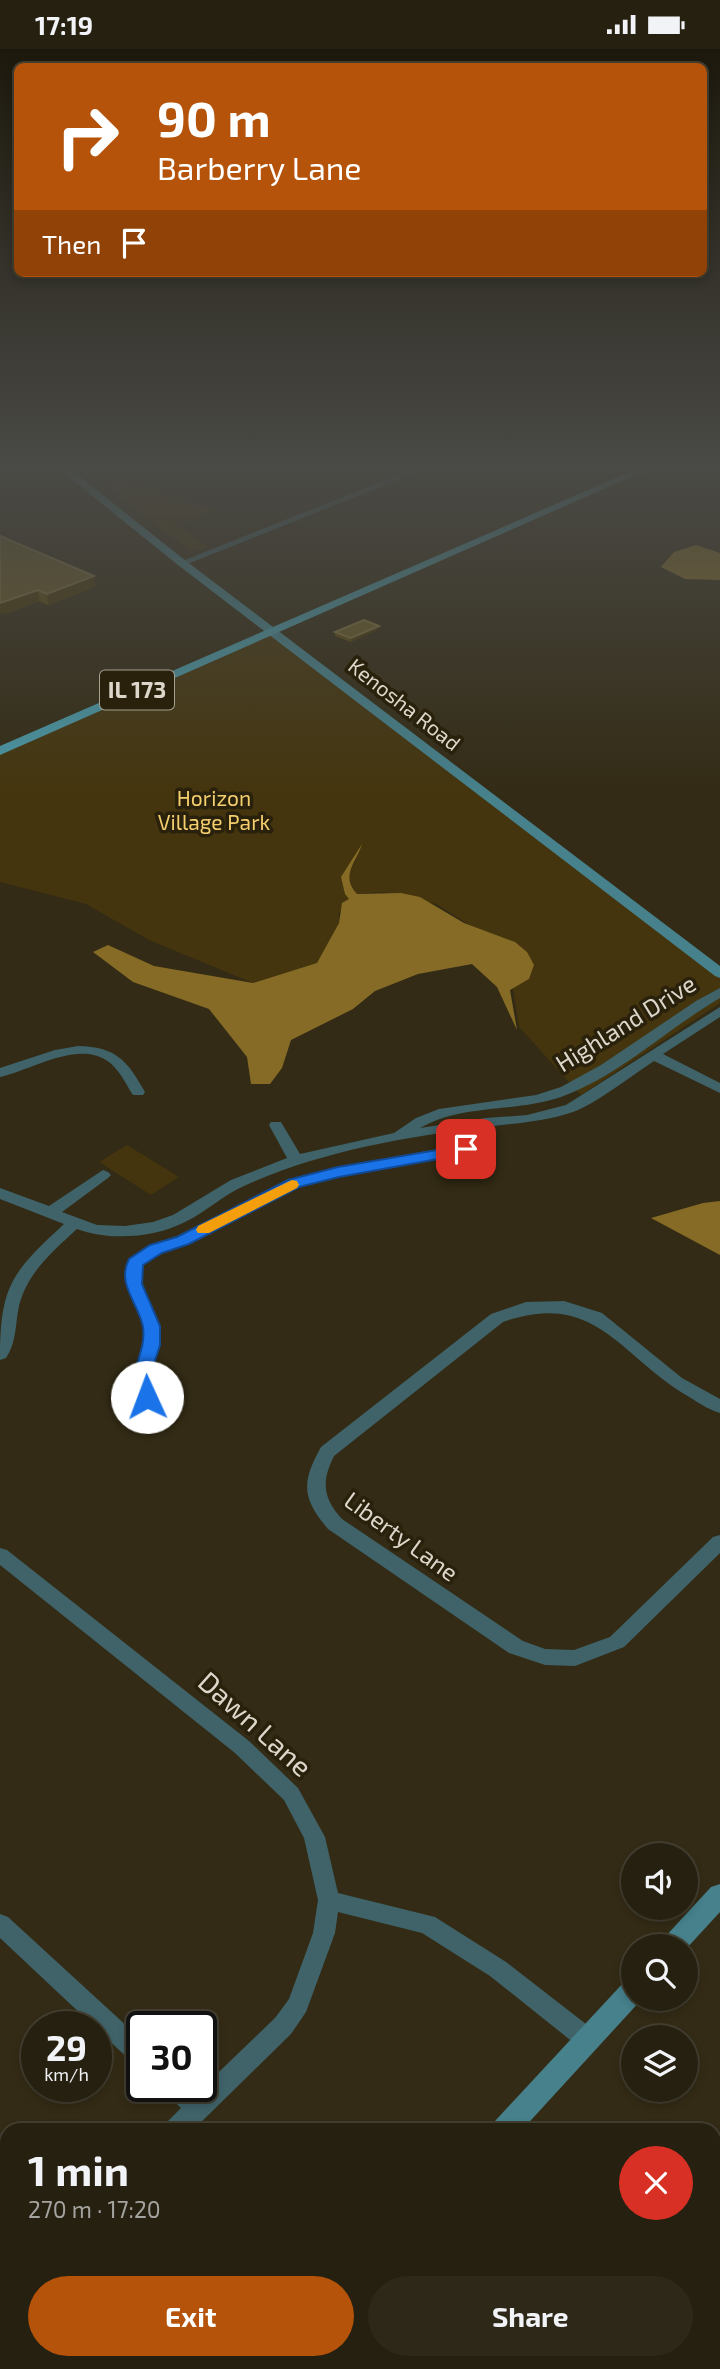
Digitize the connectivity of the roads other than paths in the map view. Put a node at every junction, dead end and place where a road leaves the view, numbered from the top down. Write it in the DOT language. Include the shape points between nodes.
graph roads {
  1 [pos="201,577"];
  2 [pos="395,577"];
  3 [pos="273,630"];
  4 [pos="0,751"];
  5 [pos="720,973"];
  6 [pos="720,992"];
  7 [pos="720,1011"];
  8 [pos="652,1054"];
  9 [pos="0,1073"];
  10 [pos="720,1089"];
  11 [pos="138,1092"];
  12 [pos="276,1125"];
  13 [pos="396,1137"];
  14 [pos="466,1149"];
  15 [pos="296,1160"];
  16 [pos="103,1175"];
  17 [pos="0,1193"];
  18 [pos="213,1196"];
  19 [pos="237,1212"];
  20 [pos="50,1213"];
  21 [pos="74,1223"];
  22 [pos="0,1354"];
  23 [pos="147,1397"];
  24 [pos="720,1407"];
  25 [pos="720,1542"];
  26 [pos="0,1555"];
  27 [pos="720,1895"];
  28 [pos="329,1900"];
  29 [pos="0,1924"];
  30 [pos="684,1934"];
  31 [pos="621,2003"];
  32 [pos="587,2039"];
  33 [pos="126,2041"];
  34 [pos="191,2102"];
  35 [pos="198,2108"];
  36 [pos="183,2123"];
  37 [pos="510,2123"];
  1 -- 3 [label="street, Kenosha Road"];
  2 -- 3 [label="main road, IL 173"];
  3 -- 4 [label="main road, IL 173"];
  3 -- 5 [label="street, Kenosha Road"];
  6 -- 13 [label="street, Highland Drive" via="565,1091 445,1111"];
  7 -- 8 [label="street, Highland Drive"];
  8 -- 10 [label="street"];
  8 -- 13 [label="street, Highland Drive" via="571,1108 527,1119"];
  9 -- 11 [label="street" via="93,1048 117,1060"];
  12 -- 15 [label="street"];
  13 -- 15 [label="street, Highland Drive"];
  14 -- 19 [label="street" via="293,1184"];
  15 -- 18 [label="street, Highland Drive"];
  16 -- 20 [label="street"];
  17 -- 20 [label="street, Highland Drive"];
  18 -- 19 [label="street"];
  18 -- 21 [label="street, Highland Drive" via="179,1219 155,1227 95,1230"];
  19 -- 23 [label="street" via="135,1263 134,1284 151,1326 151,1345 141,1376"];
  20 -- 21 [label="street, Highland Drive"];
  21 -- 22 [label="street" via="21,1280"];
  24 -- 25 [label="street, Liberty Lane" via="676,1383 596,1317 564,1307 526,1308 497,1318 348,1435 327,1452 314,1476 317,1505 335,1524 516,1647 545,1657 575,1658 617,1642"];
  26 -- 28 [label="street, Dawn Lane" via="242,1747 290,1794 314,1837"];
  27 -- 30 [label="street"];
  28 -- 32 [label="street" via="427,1924 498,1969"];
  28 -- 35 [label="street, Dawn Lane" via="324,1933 298,2005 283,2026"];
  29 -- 33 [label="street"];
  31 -- 32 [label="street"];
  32 -- 37 [label="street"];
  34 -- 35 [label="street"];
  35 -- 36 [label="street, Dawn Lane"];
}
